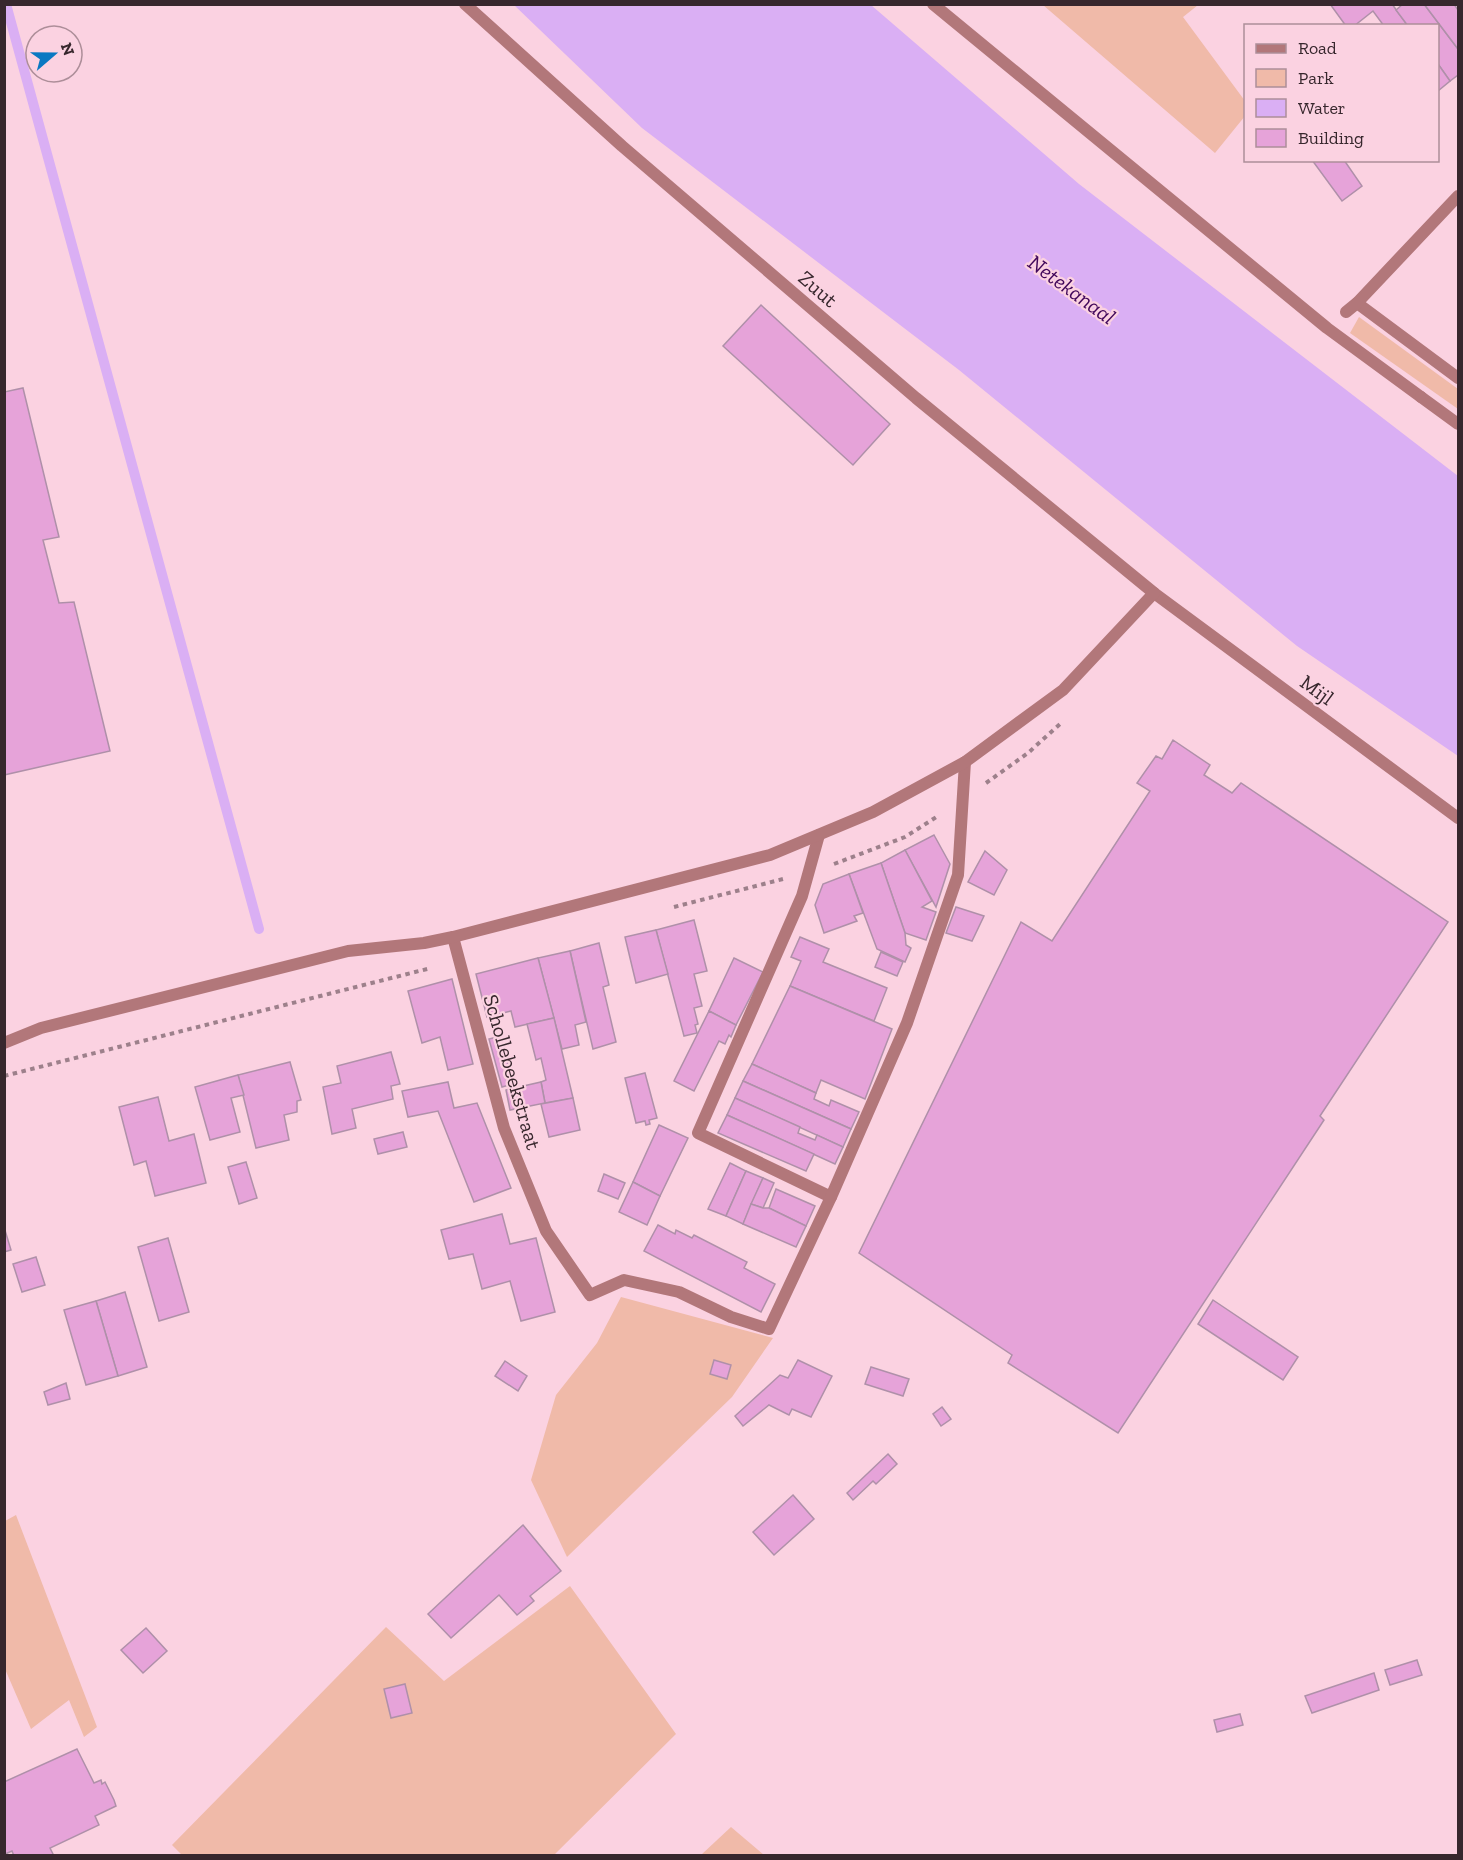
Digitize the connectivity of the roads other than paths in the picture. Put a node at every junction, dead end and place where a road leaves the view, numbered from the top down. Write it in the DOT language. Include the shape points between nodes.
graph roads {
  1 [pos="465,4"];
  2 [pos="933,4"];
  3 [pos="1458,196"];
  4 [pos="1357,303"];
  5 [pos="1346,312"];
  6 [pos="1458,378"];
  7 [pos="1458,424"];
  8 [pos="1154,593"];
  9 [pos="964,762"];
  10 [pos="1458,818"];
  11 [pos="819,835"];
  12 [pos="453,937"];
  13 [pos="4,1043"];
  14 [pos="831,1197"];
  1 -- 8 [label="street, Zuut" via="622,146 916,398"];
  2 -- 7 [label="street" via="1327,328"];
  3 -- 4 [label="street"];
  4 -- 5 [label="street"];
  4 -- 6 [label="street"];
  8 -- 9 [label="street" via="1063,690"];
  8 -- 10 [label="street, Mijl"];
  9 -- 11 [label="street" via="873,812"];
  9 -- 14 [label="street, Schollebeekstraat" via="958,875 907,1023"];
  11 -- 12 [label="street" via="770,855"];
  11 -- 14 [label="street" via="802,896 699,1133"];
  12 -- 13 [label="street" via="348,951 41,1028"];
  12 -- 14 [label="street, Schollebeekstraat" via="504,1128 546,1231 590,1295 624,1280 679,1292 731,1317 769,1329"];
}
